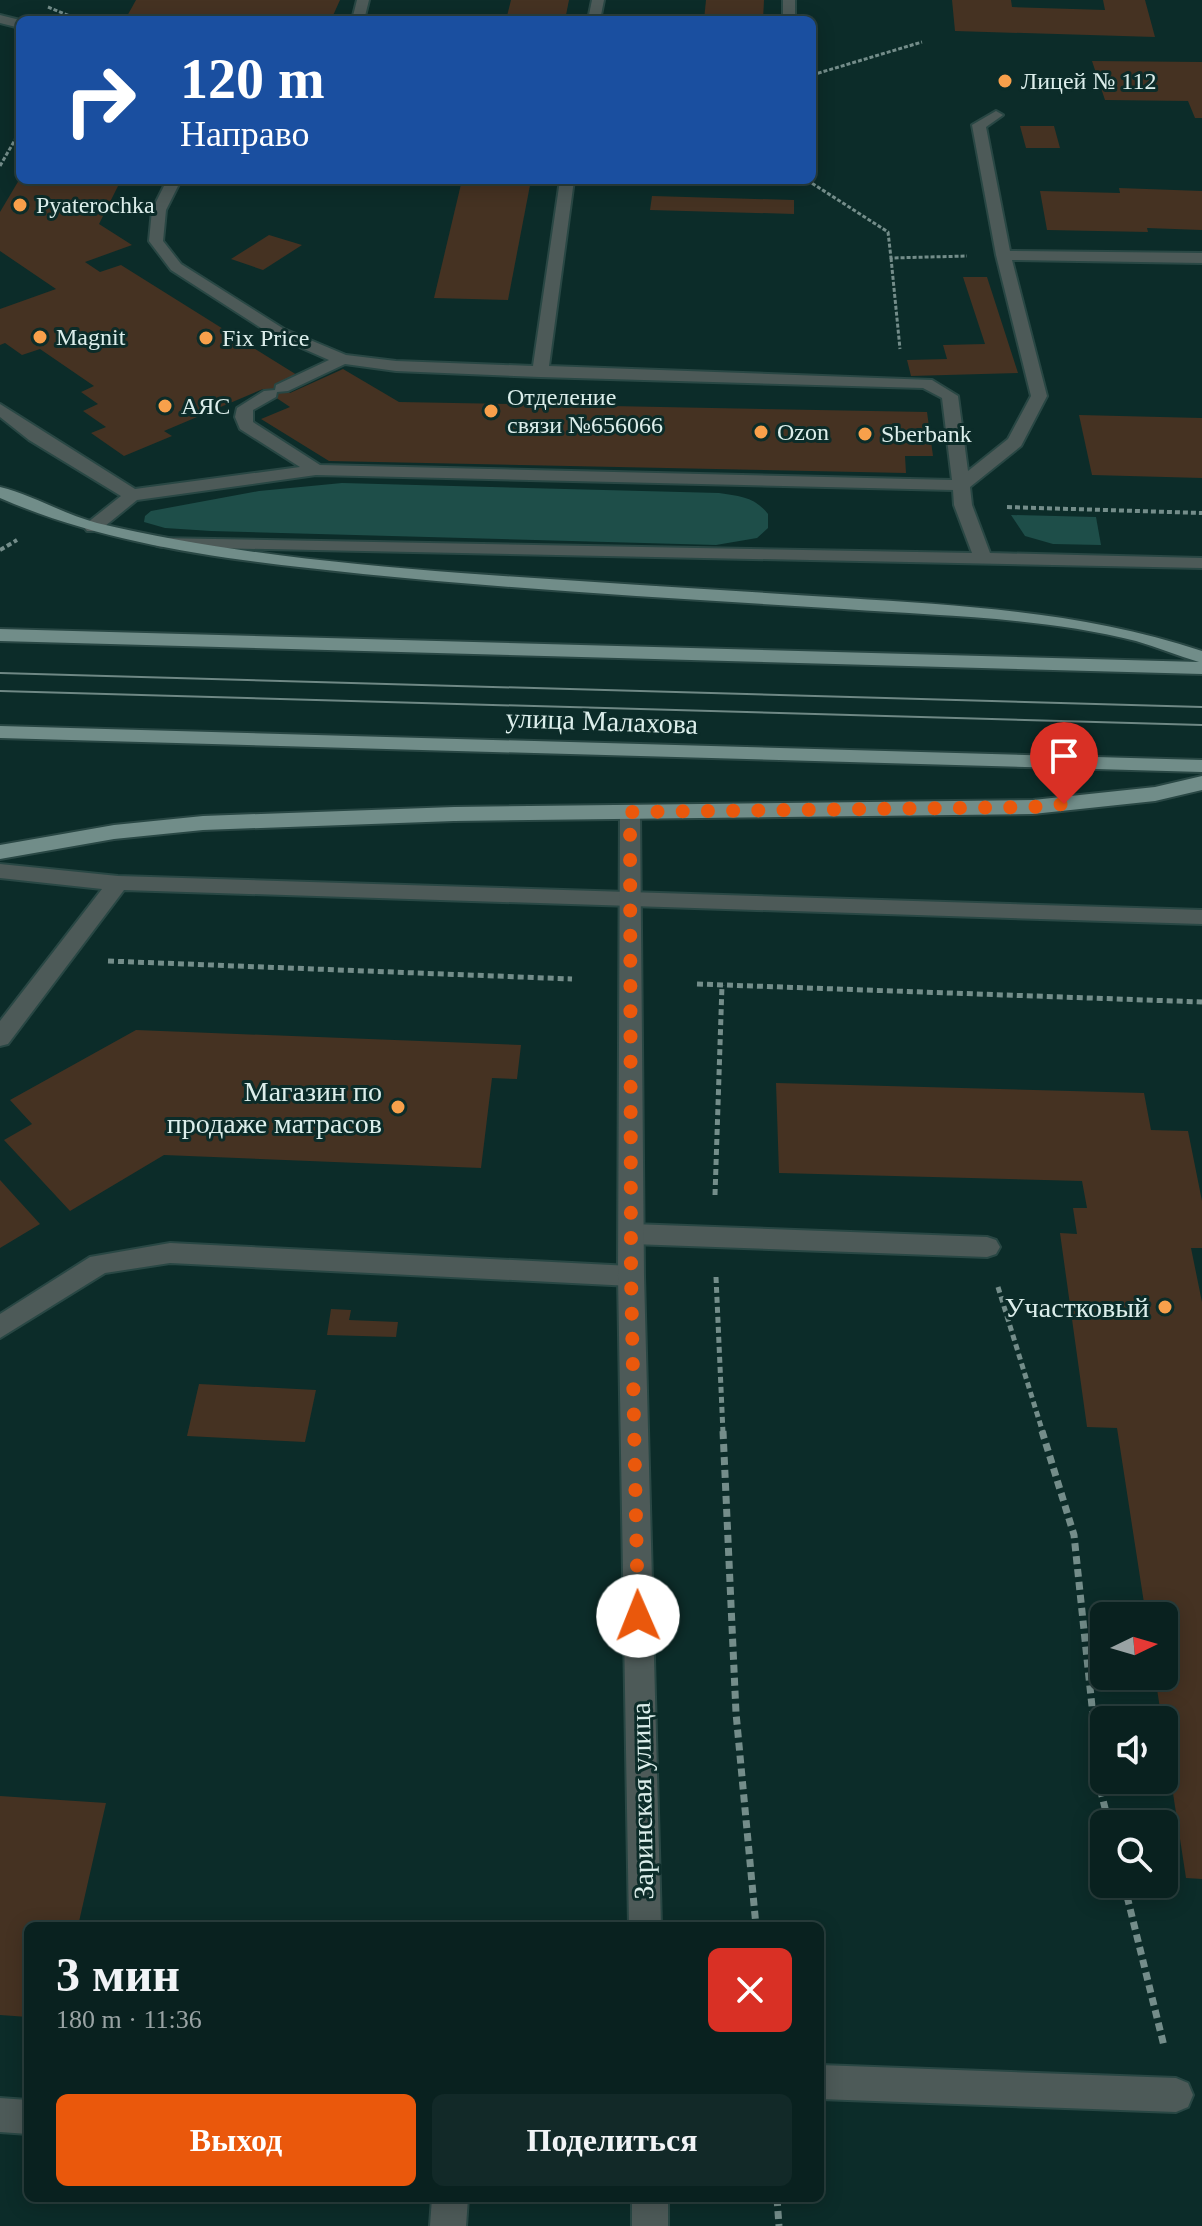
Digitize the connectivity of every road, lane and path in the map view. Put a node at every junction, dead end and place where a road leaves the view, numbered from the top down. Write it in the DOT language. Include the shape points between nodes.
graph roads {
  1 [pos="43,4"];
  2 [pos="68,16"];
  3 [pos="9,22"];
  4 [pos="0,36"];
  5 [pos="922,42"];
  6 [pos="816,74"];
  7 [pos="996,115"];
  8 [pos="16,138"];
  9 [pos="0,166"];
  10 [pos="172,184"];
  11 [pos="566,184"];
  12 [pos="813,184"];
  13 [pos="1003,255"];
  14 [pos="891,258"];
  15 [pos="1202,258"];
  16 [pos="343,359"];
  17 [pos="540,372"];
  18 [pos="904,382"];
  19 [pos="0,409"];
  20 [pos="316,470"];
  21 [pos="961,485"];
  22 [pos="0,492"];
  23 [pos="132,495"];
  24 [pos="963,505"];
  25 [pos="1202,513"];
  26 [pos="93,527"];
  27 [pos="163,542"];
  28 [pos="983,558"];
  29 [pos="1202,563"];
  30 [pos="0,635"];
  31 [pos="1202,657"];
  32 [pos="1202,668"];
  33 [pos="0,732"];
  34 [pos="1202,766"];
  35 [pos="1202,783"];
  36 [pos="630,812"];
  37 [pos="0,852"];
  38 [pos="0,871"];
  39 [pos="118,883"];
  40 [pos="630,899"];
  41 [pos="1202,917"];
  42 [pos="59,959"];
  43 [pos="572,979"];
  44 [pos="697,984"];
  45 [pos="722,985"];
  46 [pos="1202,1002"];
  47 [pos="0,1038"];
  48 [pos="632,1234"];
  49 [pos="714,1238"];
  50 [pos="987,1247"];
  51 [pos="631,1276"];
  52 [pos="0,1327"];
  53 [pos="1106,1810"];
  54 [pos="1127,1898"];
  55 [pos="645,1922"];
  56 [pos="756,1922"];
  57 [pos="824,2082"];
  58 [pos="1176,2095"];
  59 [pos="0,2115"];
  60 [pos="24,2117"];
  61 [pos="450,2202"];
  62 [pos="650,2202"];
  63 [pos="777,2202"];
  64 [pos="448,2226"];
  65 [pos="650,2226"];
  66 [pos="779,2226"];
  1 -- 2 [label="path"];
  3 -- 4 [label="street"];
  5 -- 6 [label="path"];
  7 -- 13 [label="street" via="979,125"];
  8 -- 9 [label="path"];
  10 -- 16 [label="street" via="159,210 156,241 176,267 278,332"];
  11 -- 17 [label="street"];
  12 -- 14 [label="path" via="888,232"];
  13 -- 14 [label="path"];
  13 -- 15 [label="street"];
  13 -- 21 [label="street" via="1039,396 1015,442"];
  14 -- 18 [label="path"];
  16 -- 17 [label="street"];
  16 -- 20 [label="street" via="245,408 246,425"];
  17 -- 18 [label="street"];
  18 -- 21 [label="street" via="926,383 950,396"];
  19 -- 23 [label="street"];
  20 -- 21 [label="street"];
  20 -- 23 [label="street"];
  21 -- 24 [label="street"];
  22 -- 26 [label="main road"];
  23 -- 26 [label="street"];
  24 -- 25 [label="path"];
  24 -- 28 [label="street"];
  26 -- 27 [label="main road"];
  27 -- 28 [label="street"];
  27 -- 31 [label="main road" via="458,578 1013,615 1139,636"];
  28 -- 29 [label="street"];
  30 -- 32 [label="main road"];
  33 -- 34 [label="main road, улица Малахова"];
  35 -- 36 [label="main road" via="1155,794 1033,807"];
  36 -- 37 [label="main road" via="203,823"];
  36 -- 40 [label="street, Заринская улица"];
  38 -- 39 [label="street"];
  39 -- 40 [label="street"];
  39 -- 42 [label="street"];
  40 -- 41 [label="street"];
  40 -- 48 [label="street, Заринская улица"];
  42 -- 43 [label="path"];
  42 -- 47 [label="street"];
  44 -- 45 [label="path"];
  45 -- 46 [label="path"];
  45 -- 49 [label="path"];
  48 -- 49 [label="street"];
  48 -- 51 [label="street, Заринская улица"];
  49 -- 50 [label="street"];
  49 -- 56 [label="path" via="736,1713"];
  50 -- 53 [label="path" via="1074,1535"];
  51 -- 52 [label="street" via="170,1253 99,1264"];
  51 -- 55 [label="street, Заринская улица"];
  54 -- 58 [label="path"];
  57 -- 58 [label="street"];
  59 -- 60 [label="street"];
  61 -- 64 [label="street"];
  62 -- 65 [label="street"];
  63 -- 66 [label="path"];
}
